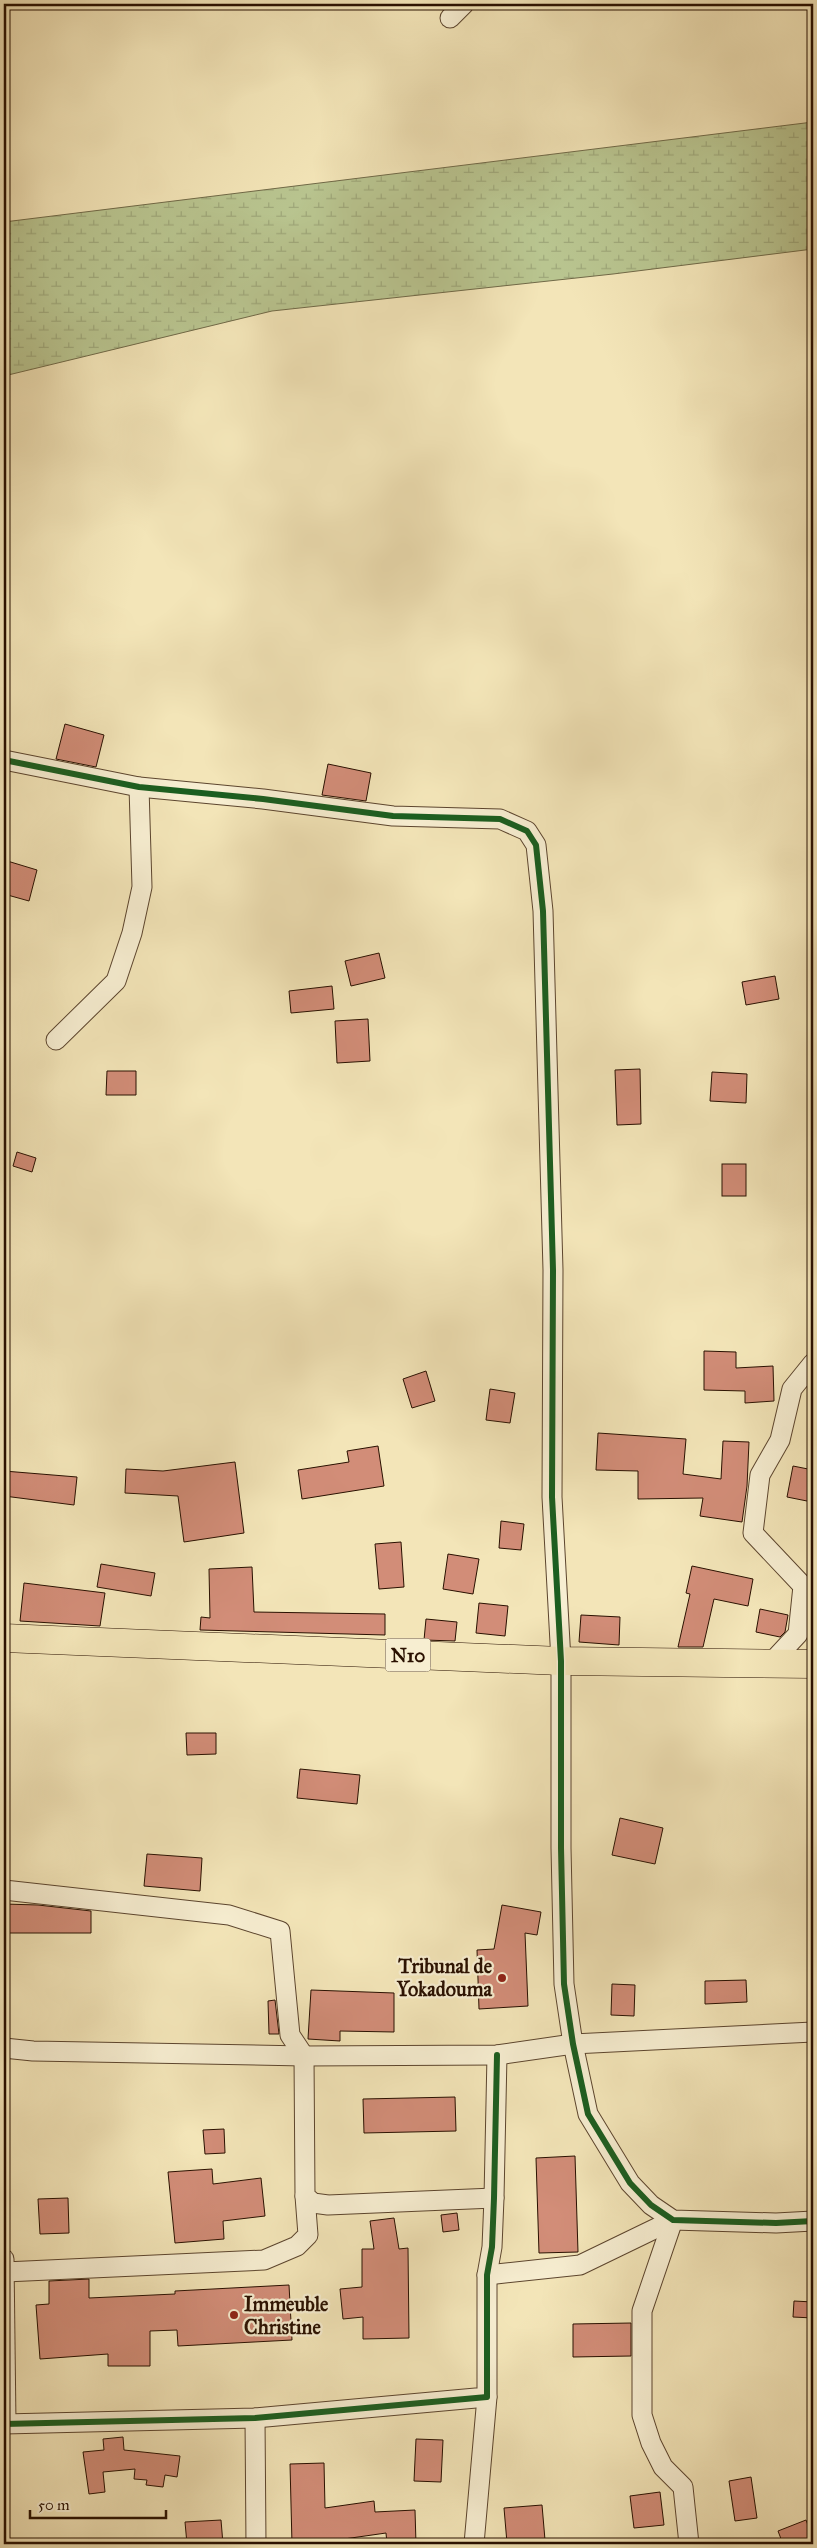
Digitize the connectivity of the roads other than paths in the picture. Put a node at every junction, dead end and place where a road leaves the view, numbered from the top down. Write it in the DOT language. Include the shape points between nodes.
graph roads {
  1 [pos="464,4"];
  2 [pos="450,18"];
  3 [pos="4,760"];
  4 [pos="140,787"];
  5 [pos="56,1040"];
  6 [pos="813,1363"];
  7 [pos="4,1638"];
  8 [pos="561,1661"];
  9 [pos="771,1663"];
  10 [pos="813,1664"];
  11 [pos="4,1890"];
  12 [pos="813,2032"];
  13 [pos="573,2044"];
  14 [pos="4,2048"];
  15 [pos="496,2055"];
  16 [pos="304,2056"];
  17 [pos="304,2196"];
  18 [pos="494,2198"];
  19 [pos="672,2220"];
  20 [pos="813,2221"];
  21 [pos="4,2265"];
  22 [pos="487,2275"];
  23 [pos="487,2397"];
  24 [pos="255,2418"];
  25 [pos="5,2424"];
  26 [pos="256,2544"];
  27 [pos="474,2544"];
  28 [pos="689,2544"];
  1 -- 2 [label="street"];
  3 -- 4 [label="street"];
  4 -- 5 [label="street" via="142,887 130,941 116,981"];
  4 -- 8 [label="street" via="393,816 500,819 527,832 536,845 544,921 553,1270 552,1497"];
  6 -- 9 [label="street" via="792,1389 780,1440 760,1475 753,1533 803,1586 798,1634"];
  7 -- 8 [label="highway, N10"];
  8 -- 9 [label="highway, N10"];
  8 -- 13 [label="street" via="564,1984"];
  9 -- 10 [label="highway, N10"];
  11 -- 16 [label="street" via="229,1915 280,1931 290,2035"];
  12 -- 13 [label="street"];
  13 -- 15 [label="street"];
  13 -- 19 [label="street" via="588,2114 630,2183 651,2205"];
  14 -- 16 [label="street"];
  15 -- 16 [label="street"];
  15 -- 18 [label="street"];
  16 -- 17 [label="street"];
  17 -- 18 [label="street" via="313,2203 328,2205"];
  17 -- 21 [label="street" via="308,2235 297,2246 264,2260"];
  18 -- 22 [label="street"];
  19 -- 20 [label="street"];
  19 -- 22 [label="street" via="580,2266"];
  19 -- 28 [label="street" via="642,2311 642,2415 663,2466 684,2487"];
  21 -- 25 [label="street"];
  22 -- 23 [label="street"];
  23 -- 24 [label="street"];
  23 -- 27 [label="street"];
  24 -- 25 [label="street"];
  24 -- 26 [label="street"];
}
